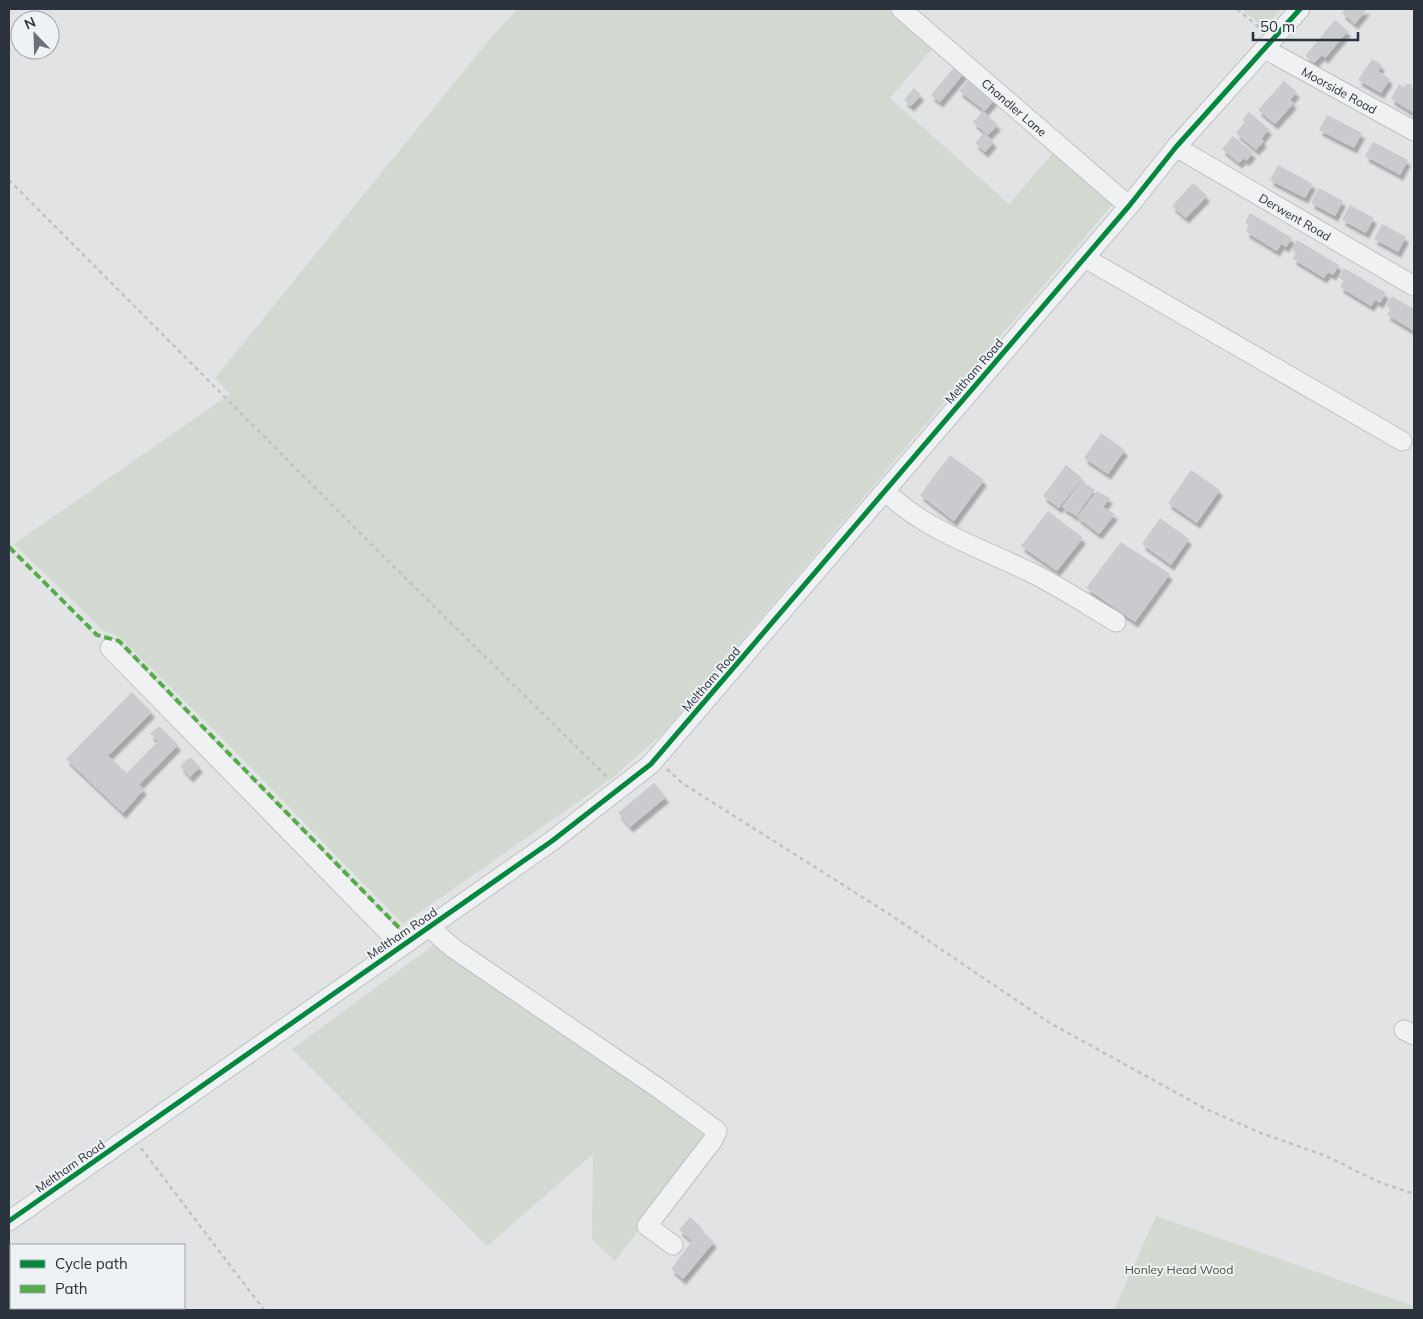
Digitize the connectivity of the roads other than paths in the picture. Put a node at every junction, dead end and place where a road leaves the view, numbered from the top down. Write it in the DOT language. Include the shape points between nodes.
graph roads {
  1 [pos="901,9"];
  2 [pos="1300,9"];
  3 [pos="1269,45"];
  4 [pos="1414,131"];
  5 [pos="1176,147"];
  6 [pos="1129,206"];
  7 [pos="1085,258"];
  8 [pos="1414,286"];
  9 [pos="1402,440"];
  10 [pos="885,491"];
  11 [pos="1116,622"];
  12 [pos="110,648"];
  13 [pos="429,927"];
  14 [pos="401,945"];
  15 [pos="9,1221"];
  16 [pos="673,1245"];
  1 -- 6 [label="street, Chandler Lane"];
  2 -- 3 [label="street, Meltham Road"];
  3 -- 4 [label="street, Moorside Road"];
  3 -- 5 [label="street, Meltham Road"];
  5 -- 6 [label="street, Meltham Road"];
  5 -- 8 [label="street, Derwent Road"];
  6 -- 7 [label="street, Meltham Road"];
  7 -- 9 [label="street"];
  7 -- 10 [label="street, Meltham Road"];
  10 -- 11 [label="street" via="903,509 963,543 1034,574"];
  10 -- 13 [label="street, Meltham Road" via="655,759 552,841"];
  12 -- 14 [label="street"];
  13 -- 14 [label="street, Meltham Road"];
  13 -- 16 [label="street" via="453,948 717,1131 647,1226"];
  14 -- 15 [label="street, Meltham Road"];
}
